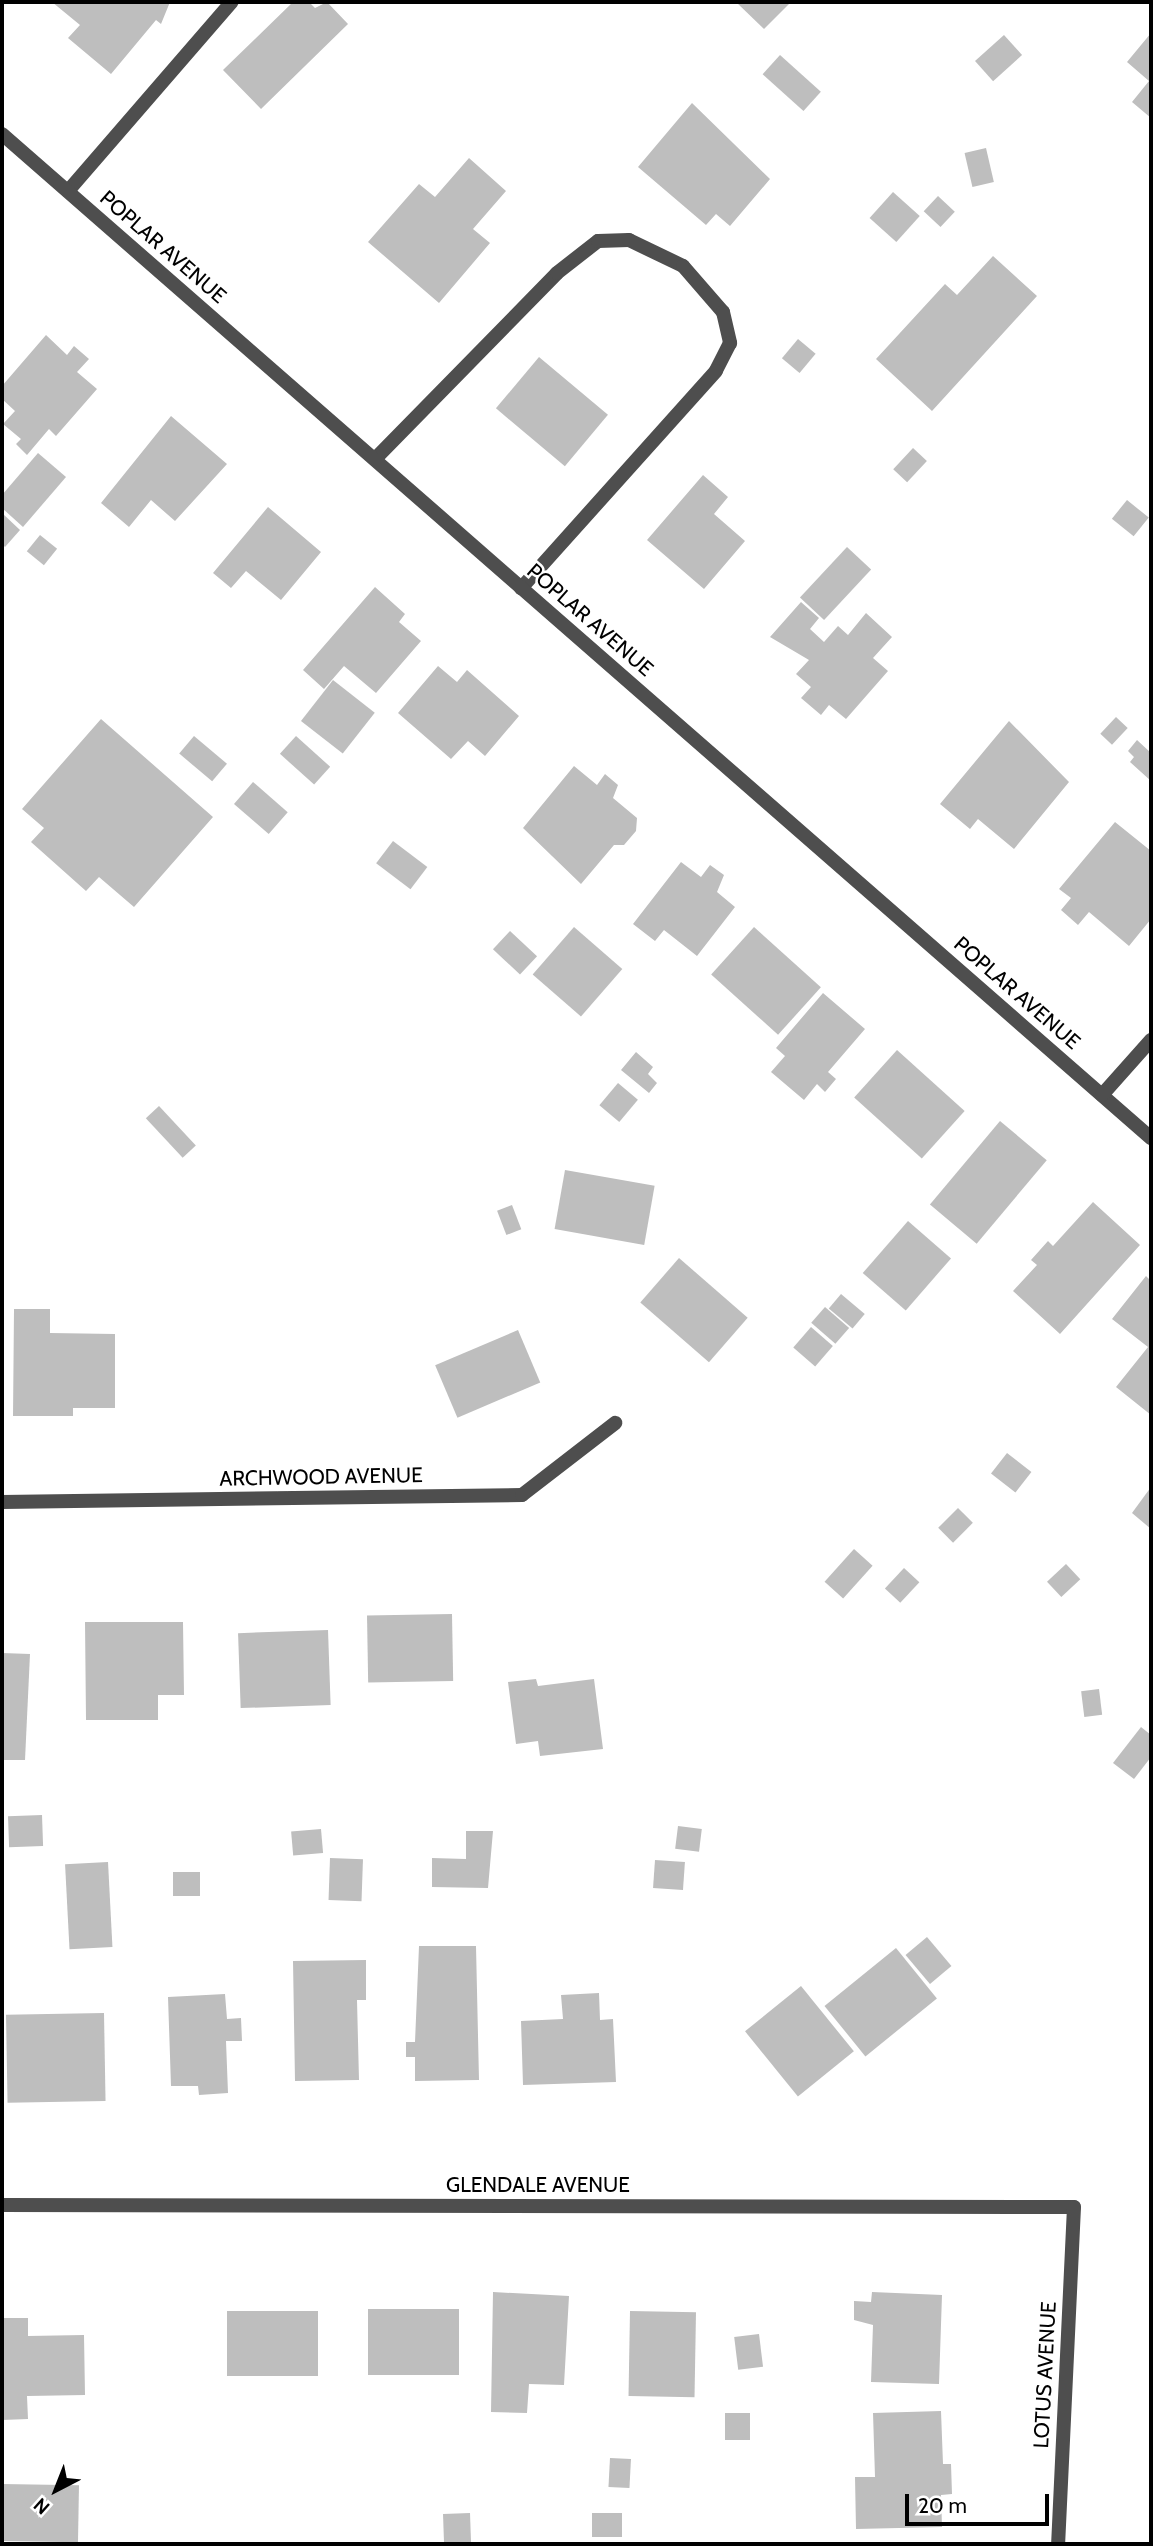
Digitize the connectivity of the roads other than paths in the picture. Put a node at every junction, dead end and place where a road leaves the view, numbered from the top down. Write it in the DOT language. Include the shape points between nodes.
graph roads {
  1 [pos="232,2"];
  2 [pos="2,134"];
  3 [pos="68,191"];
  4 [pos="375,459"];
  5 [pos="521,588"];
  6 [pos="1151,1040"];
  7 [pos="1102,1095"];
  8 [pos="1151,1138"];
  9 [pos="615,1423"];
  10 [pos="2,1502"];
  11 [pos="2,2205"];
  12 [pos="1074,2207"];
  13 [pos="1058,2544"];
  1 -- 3 [label="street"];
  2 -- 3 [label="street, POPLAR AVENUE"];
  3 -- 4 [label="street, POPLAR AVENUE"];
  4 -- 5 [label="street, POPLAR AVENUE"];
  4 -- 5 [label="street" via="557,273 598,241 629,240 683,266 723,312 730,343 716,371"];
  5 -- 7 [label="street, POPLAR AVENUE"];
  6 -- 7 [label="street"];
  7 -- 8 [label="street, POPLAR AVENUE"];
  9 -- 10 [label="street, ARCHWOOD AVENUE" via="522,1496"];
  11 -- 12 [label="street, GLENDALE AVENUE"];
  12 -- 13 [label="street, LOTUS AVENUE"];
}
